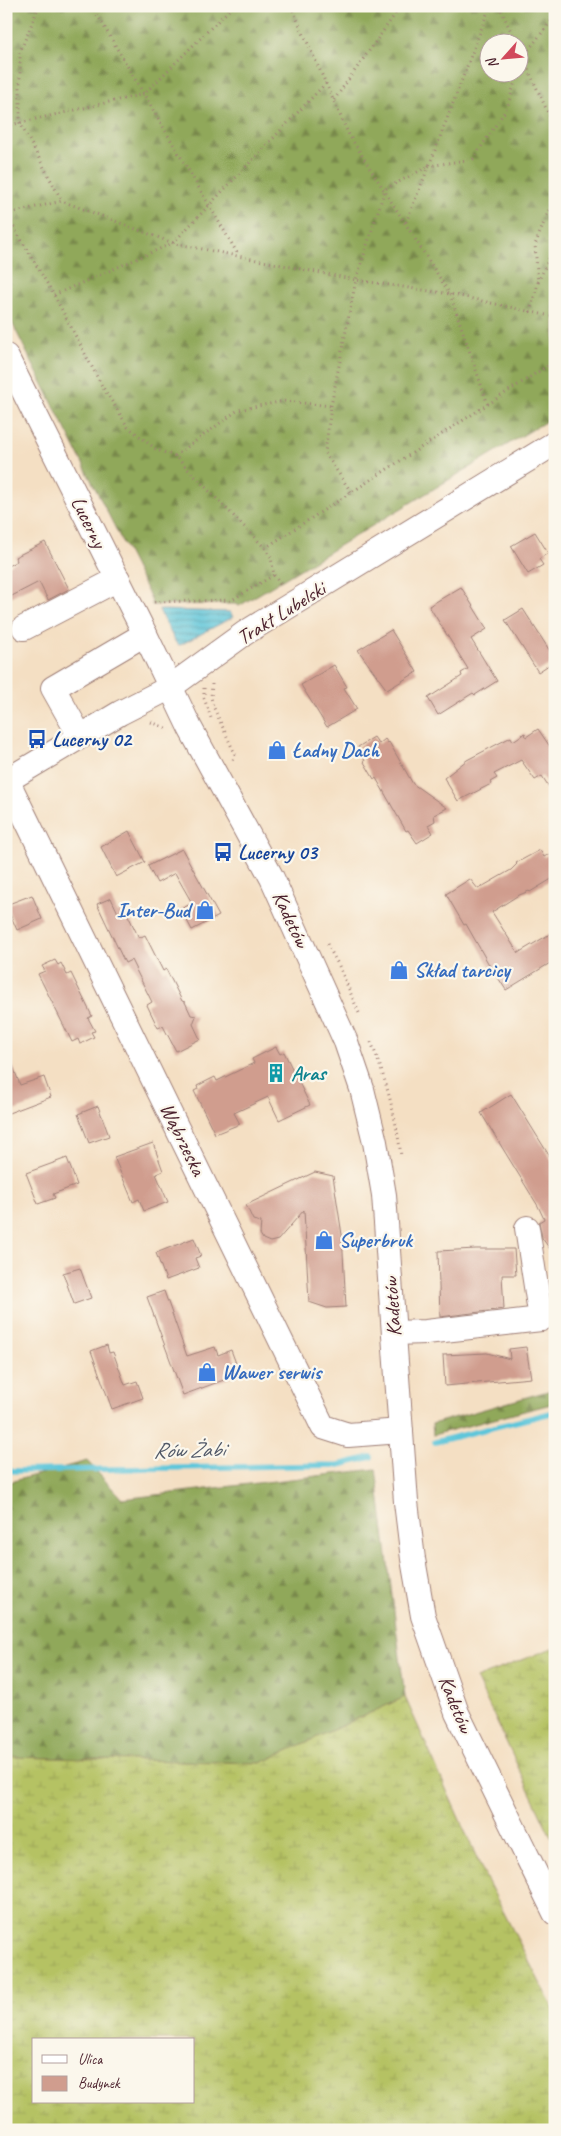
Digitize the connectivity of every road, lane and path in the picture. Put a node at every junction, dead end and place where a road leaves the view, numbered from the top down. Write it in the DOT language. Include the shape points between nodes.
graph roads {
  1 [pos="39,6"];
  2 [pos="92,6"];
  3 [pos="233,6"];
  4 [pos="291,6"];
  5 [pos="402,6"];
  6 [pos="490,6"];
  7 [pos="499,6"];
  8 [pos="555,16"];
  9 [pos="511,32"];
  10 [pos="528,51"];
  11 [pos="528,68"];
  12 [pos="515,82"];
  13 [pos="326,83"];
  14 [pos="144,94"];
  15 [pos="333,100"];
  16 [pos="20,123"];
  17 [pos="6,126"];
  18 [pos="555,128"];
  19 [pos="429,166"];
  20 [pos="385,189"];
  21 [pos="555,195"];
  22 [pos="62,201"];
  23 [pos="209,205"];
  24 [pos="6,214"];
  25 [pos="406,222"];
  26 [pos="173,244"];
  27 [pos="555,246"];
  28 [pos="240,257"];
  29 [pos="356,280"];
  30 [pos="538,283"];
  31 [pos="450,294"];
  32 [pos="54,295"];
  33 [pos="530,312"];
  34 [pos="555,317"];
  35 [pos="6,356"];
  36 [pos="555,361"];
  37 [pos="488,405"];
  38 [pos="331,406"];
  39 [pos="555,443"];
  40 [pos="175,456"];
  41 [pos="352,492"];
  42 [pos="265,548"];
  43 [pos="274,575"];
  44 [pos="118,579"];
  45 [pos="285,593"];
  46 [pos="144,602"];
  47 [pos="24,628"];
  48 [pos="145,634"];
  49 [pos="196,668"];
  50 [pos="169,688"];
  51 [pos="146,722"];
  52 [pos="215,726"];
  53 [pos="170,732"];
  54 [pos="80,736"];
  55 [pos="224,743"];
  56 [pos="233,760"];
  57 [pos="7,780"];
  58 [pos="527,1228"];
  59 [pos="548,1315"];
  60 [pos="394,1333"];
  61 [pos="401,1431"];
  62 [pos="555,1913"];
  1 -- 16 [label="path" via="20,52"];
  2 -- 14 [label="path"];
  3 -- 14 [label="path"];
  4 -- 13 [label="path"];
  5 -- 15 [label="path"];
  6 -- 19 [label="path"];
  7 -- 9 [label="path"];
  8 -- 10 [label="path"];
  11 -- 18 [label="path"];
  12 -- 19 [label="path" via="507,108 472,159"];
  13 -- 15 [label="path"];
  13 -- 23 [label="path"];
  14 -- 16 [label="path"];
  14 -- 23 [label="path"];
  15 -- 20 [label="path" via="350,135"];
  16 -- 17 [label="path"];
  16 -- 22 [label="path"];
  19 -- 20 [label="path"];
  19 -- 25 [label="path"];
  20 -- 25 [label="path"];
  20 -- 29 [label="path"];
  21 -- 30 [label="path" via="535,245"];
  22 -- 24 [label="path"];
  22 -- 26 [label="path"];
  23 -- 26 [label="path"];
  23 -- 28 [label="path"];
  24 -- 32 [label="path"];
  25 -- 31 [label="path"];
  26 -- 28 [label="path"];
  26 -- 32 [label="path"];
  27 -- 30 [label="path"];
  28 -- 29 [label="path"];
  29 -- 31 [label="path"];
  29 -- 38 [label="path"];
  30 -- 33 [label="path"];
  31 -- 33 [label="path"];
  31 -- 37 [label="path"];
  32 -- 40 [label="path" via="102,386 128,427 157,450"];
  33 -- 34 [label="path"];
  35 -- 44 [label="street, Lucerny"];
  36 -- 37 [label="path"];
  37 -- 41 [label="path"];
  38 -- 40 [label="path" via="284,401 238,410"];
  38 -- 41 [label="path" via="325,453"];
  39 -- 49 [label="street, Trakt Lubelski" via="245,633"];
  40 -- 42 [label="path"];
  41 -- 42 [label="path"];
  42 -- 43 [label="path" via="271,556"];
  43 -- 45 [label="path"];
  43 -- 46 [label="path" via="232,600"];
  44 -- 47 [label="street"];
  44 -- 48 [label="street, Lucerny"];
  48 -- 50 [label="street, Lucerny"];
  48 -- 54 [label="street" via="52,688"];
  49 -- 50 [label="street, Trakt Lubelski"];
  49 -- 52 [label="path" via="204,683 204,698"];
  50 -- 54 [label="street, Trakt Lubelski"];
  50 -- 60 [label="street, Kadetów" via="272,878 346,1042 362,1089 384,1195"];
  51 -- 53 [label="path" via="159,724"];
  54 -- 57 [label="street, Trakt Lubelski"];
  55 -- 56 [label="path"];
  57 -- 61 [label="street, Wąbrzeska" via="324,1427 348,1435"];
  58 -- 59 [label="street"];
  59 -- 60 [label="street" via="426,1332"];
  60 -- 61 [label="street, Kadetów"];
  61 -- 62 [label="street, Kadetów" via="413,1559 424,1616 457,1714"];
}
